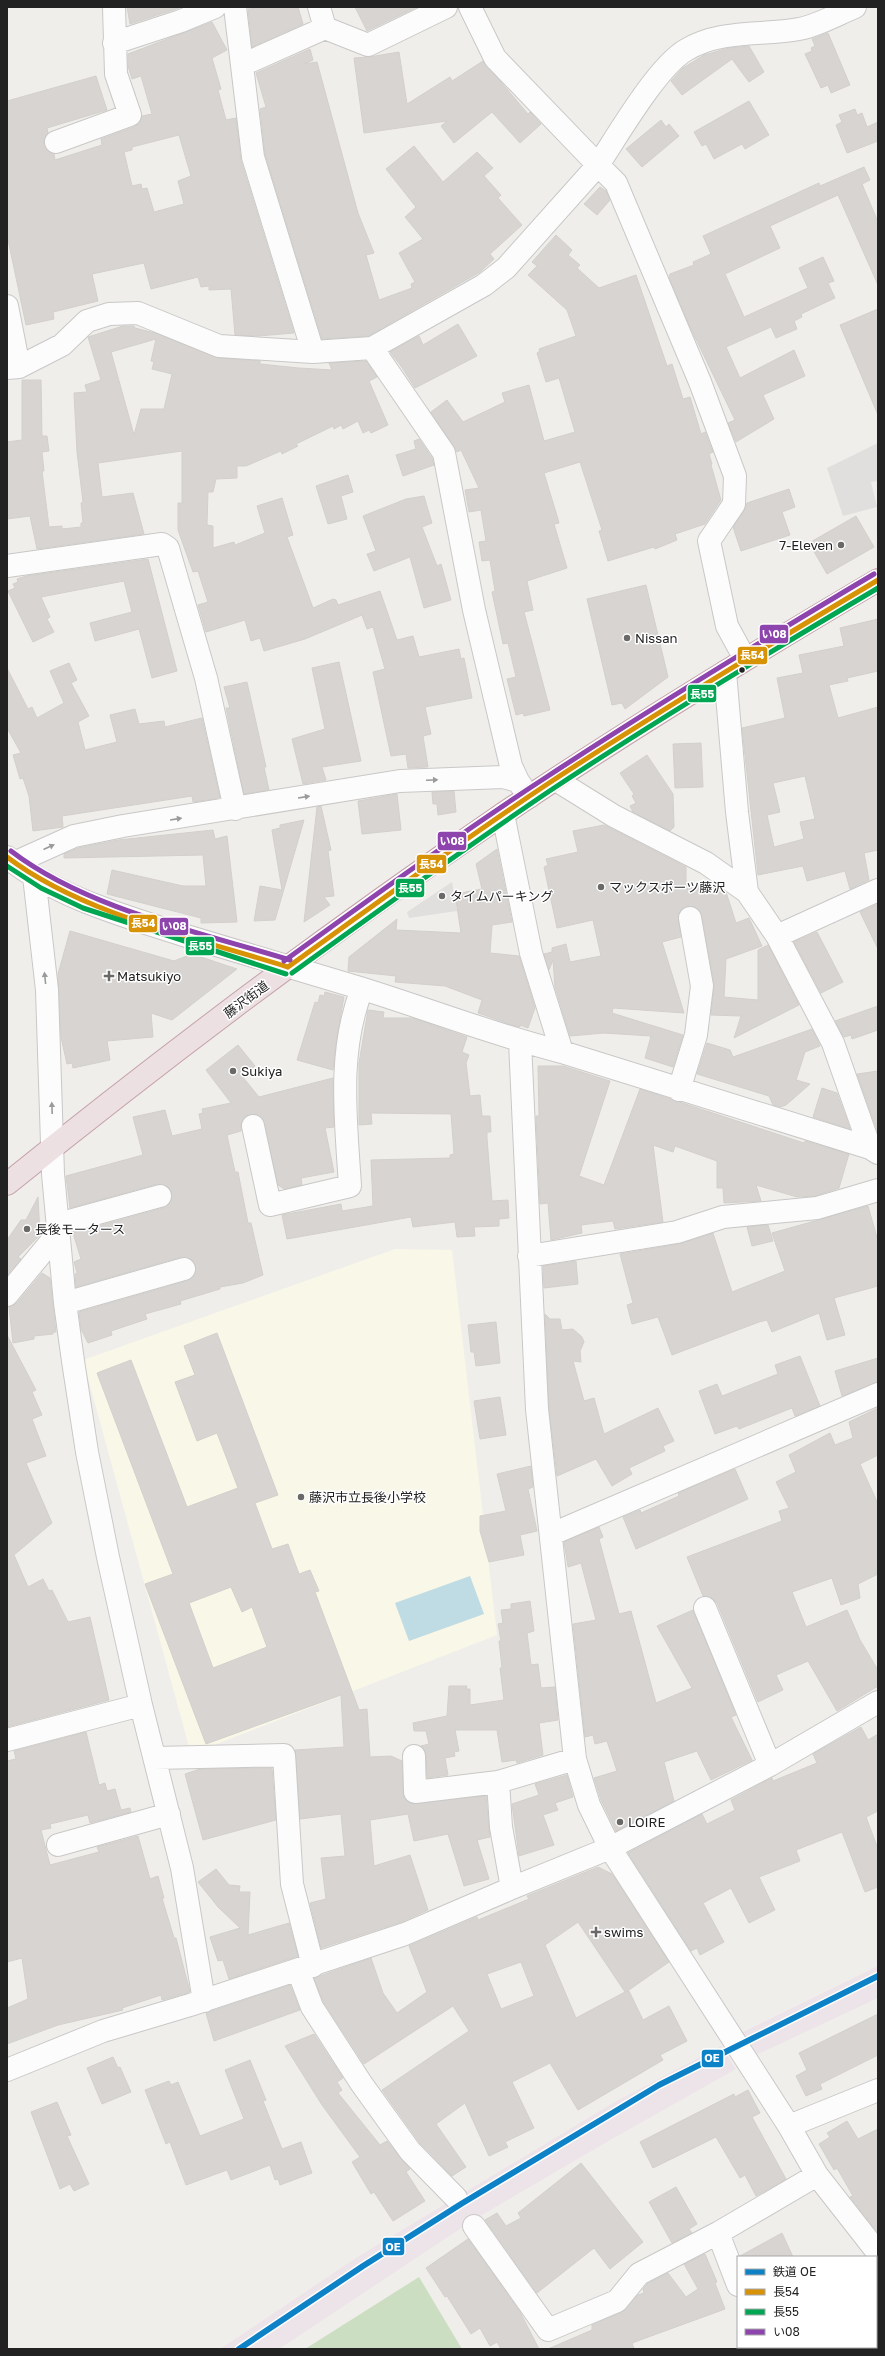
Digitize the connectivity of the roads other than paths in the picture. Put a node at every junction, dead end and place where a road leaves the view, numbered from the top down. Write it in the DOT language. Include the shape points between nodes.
graph roads {
  1 [pos="114,7"];
  2 [pos="215,7"];
  3 [pos="235,7"];
  4 [pos="319,7"];
  5 [pos="446,7"];
  6 [pos="470,7"];
  7 [pos="855,7"];
  8 [pos="325,28"];
  9 [pos="114,43"];
  10 [pos="242,65"];
  11 [pos="56,142"];
  12 [pos="598,165"];
  13 [pos="7,306"];
  14 [pos="372,348"];
  15 [pos="313,352"];
  16 [pos="13,368"];
  17 [pos="7,566"];
  18 [pos="878,580"];
  19 [pos="745,659"];
  20 [pos="725,672"];
  21 [pos="556,780"];
  22 [pos="523,789"];
  23 [pos="235,809"];
  24 [pos="503,814"];
  25 [pos="10,860"];
  26 [pos="34,876"];
  27 [pos="878,890"];
  28 [pos="747,892"];
  29 [pos="690,918"];
  30 [pos="777,936"];
  31 [pos="288,967"];
  32 [pos="362,989"];
  33 [pos="520,1042"];
  34 [pos="562,1052"];
  35 [pos="679,1090"];
  36 [pos="253,1126"];
  37 [pos="53,1147"];
  38 [pos="874,1151"];
  39 [pos="7,1184"];
  40 [pos="878,1190"];
  41 [pos="160,1196"];
  42 [pos="58,1228"];
  43 [pos="529,1256"];
  44 [pos="184,1269"];
  45 [pos="7,1295"];
  46 [pos="65,1303"];
  47 [pos="878,1394"];
  48 [pos="552,1534"];
  49 [pos="705,1608"];
  50 [pos="878,1702"];
  51 [pos="141,1705"];
  52 [pos="7,1740"];
  53 [pos="414,1756"];
  54 [pos="155,1758"];
  55 [pos="575,1759"];
  56 [pos="770,1765"];
  57 [pos="498,1782"];
  58 [pos="169,1814"];
  59 [pos="58,1845"];
  60 [pos="610,1848"];
  61 [pos="512,1888"];
  62 [pos="306,1968"];
  63 [pos="204,2001"];
  64 [pos="7,2070"];
  65 [pos="878,2090"];
  66 [pos="789,2126"];
  67 [pos="817,2175"];
  68 [pos="456,2198"];
  69 [pos="474,2226"];
  70 [pos="718,2233"];
  71 [pos="878,2253"];
  72 [pos="737,2282"];
  1 -- 9 [label="street"];
  2 -- 9 [label="street"];
  3 -- 10 [label="street"];
  4 -- 8 [label="street"];
  5 -- 8 [label="street" via="368,45"];
  6 -- 12 [label="street" via="495,58"];
  7 -- 12 [label="street" via="800,29 744,33 702,42 685,50 664,68"];
  8 -- 10 [label="street"];
  9 -- 11 [label="street" via="116,74 130,115"];
  10 -- 15 [label="street" via="254,157"];
  12 -- 14 [label="street" via="506,268 484,286"];
  12 -- 19 [label="street" via="616,183 700,382 735,476 734,504 709,542 727,626"];
  13 -- 16 [label="street"];
  14 -- 15 [label="street"];
  14 -- 22 [label="street" via="444,453 474,610 511,766"];
  15 -- 16 [label="street" via="219,346 138,313 109,314 87,321 62,344"];
  17 -- 23 [label="street" via="162,544 168,548 206,678"];
  18 -- 19 [label="highway, 藤沢街道"];
  19 -- 20 [label="highway, 藤沢街道"];
  20 -- 21 [label="highway, 藤沢街道"];
  20 -- 28 [label="street"];
  21 -- 22 [label="highway, 藤沢街道"];
  21 -- 28 [label="street" via="614,816 706,863"];
  23 -- 22 [label="street, one-way" via="400,781 503,777"];
  22 -- 24 [label="highway, 藤沢街道"];
  25 -- 23 [label="street, one-way" via="74,836"];
  24 -- 31 [label="highway, 藤沢街道"];
  24 -- 34 [label="street" via="531,953"];
  25 -- 26 [label="street"];
  26 -- 31 [label="street" via="82,901"];
  37 -- 26 [label="street, one-way" via="46,990"];
  27 -- 30 [label="street"];
  28 -- 30 [label="street"];
  29 -- 35 [label="street" via="702,986 696,1035"];
  30 -- 38 [label="street" via="833,1043"];
  31 -- 32 [label="street"];
  31 -- 37 [label="highway, 藤沢街道"];
  32 -- 33 [label="street"];
  32 -- 36 [label="street" via="352,1014 344,1078 350,1186 270,1205"];
  33 -- 34 [label="street"];
  33 -- 43 [label="street"];
  34 -- 35 [label="street"];
  35 -- 38 [label="street"];
  37 -- 39 [label="highway, 藤沢街道"];
  37 -- 42 [label="street"];
  40 -- 43 [label="street" via="817,1208 723,1216 677,1232"];
  41 -- 42 [label="street"];
  42 -- 45 [label="street"];
  42 -- 46 [label="street"];
  43 -- 48 [label="street" via="537,1409"];
  44 -- 46 [label="street"];
  46 -- 51 [label="street" via="87,1452"];
  47 -- 48 [label="street"];
  48 -- 55 [label="street"];
  49 -- 56 [label="street"];
  50 -- 56 [label="street"];
  51 -- 52 [label="street"];
  51 -- 54 [label="street"];
  53 -- 57 [label="street" via="415,1792"];
  54 -- 58 [label="street"];
  54 -- 62 [label="street" via="284,1755 292,1884"];
  55 -- 57 [label="street"];
  55 -- 60 [label="street" via="589,1806"];
  56 -- 60 [label="street"];
  57 -- 61 [label="street" via="501,1827"];
  58 -- 59 [label="street"];
  58 -- 63 [label="street" via="182,1868"];
  60 -- 61 [label="street"];
  60 -- 66 [label="street"];
  61 -- 62 [label="street" via="405,1934"];
  62 -- 63 [label="street"];
  62 -- 68 [label="street" via="312,2007 410,2151"];
  63 -- 64 [label="street" via="103,2031"];
  65 -- 66 [label="street"];
  66 -- 67 [label="street"];
  67 -- 70 [label="street"];
  67 -- 71 [label="street"];
  69 -- 70 [label="street" via="548,2330 617,2301 639,2274"];
  70 -- 72 [label="street"];
}
